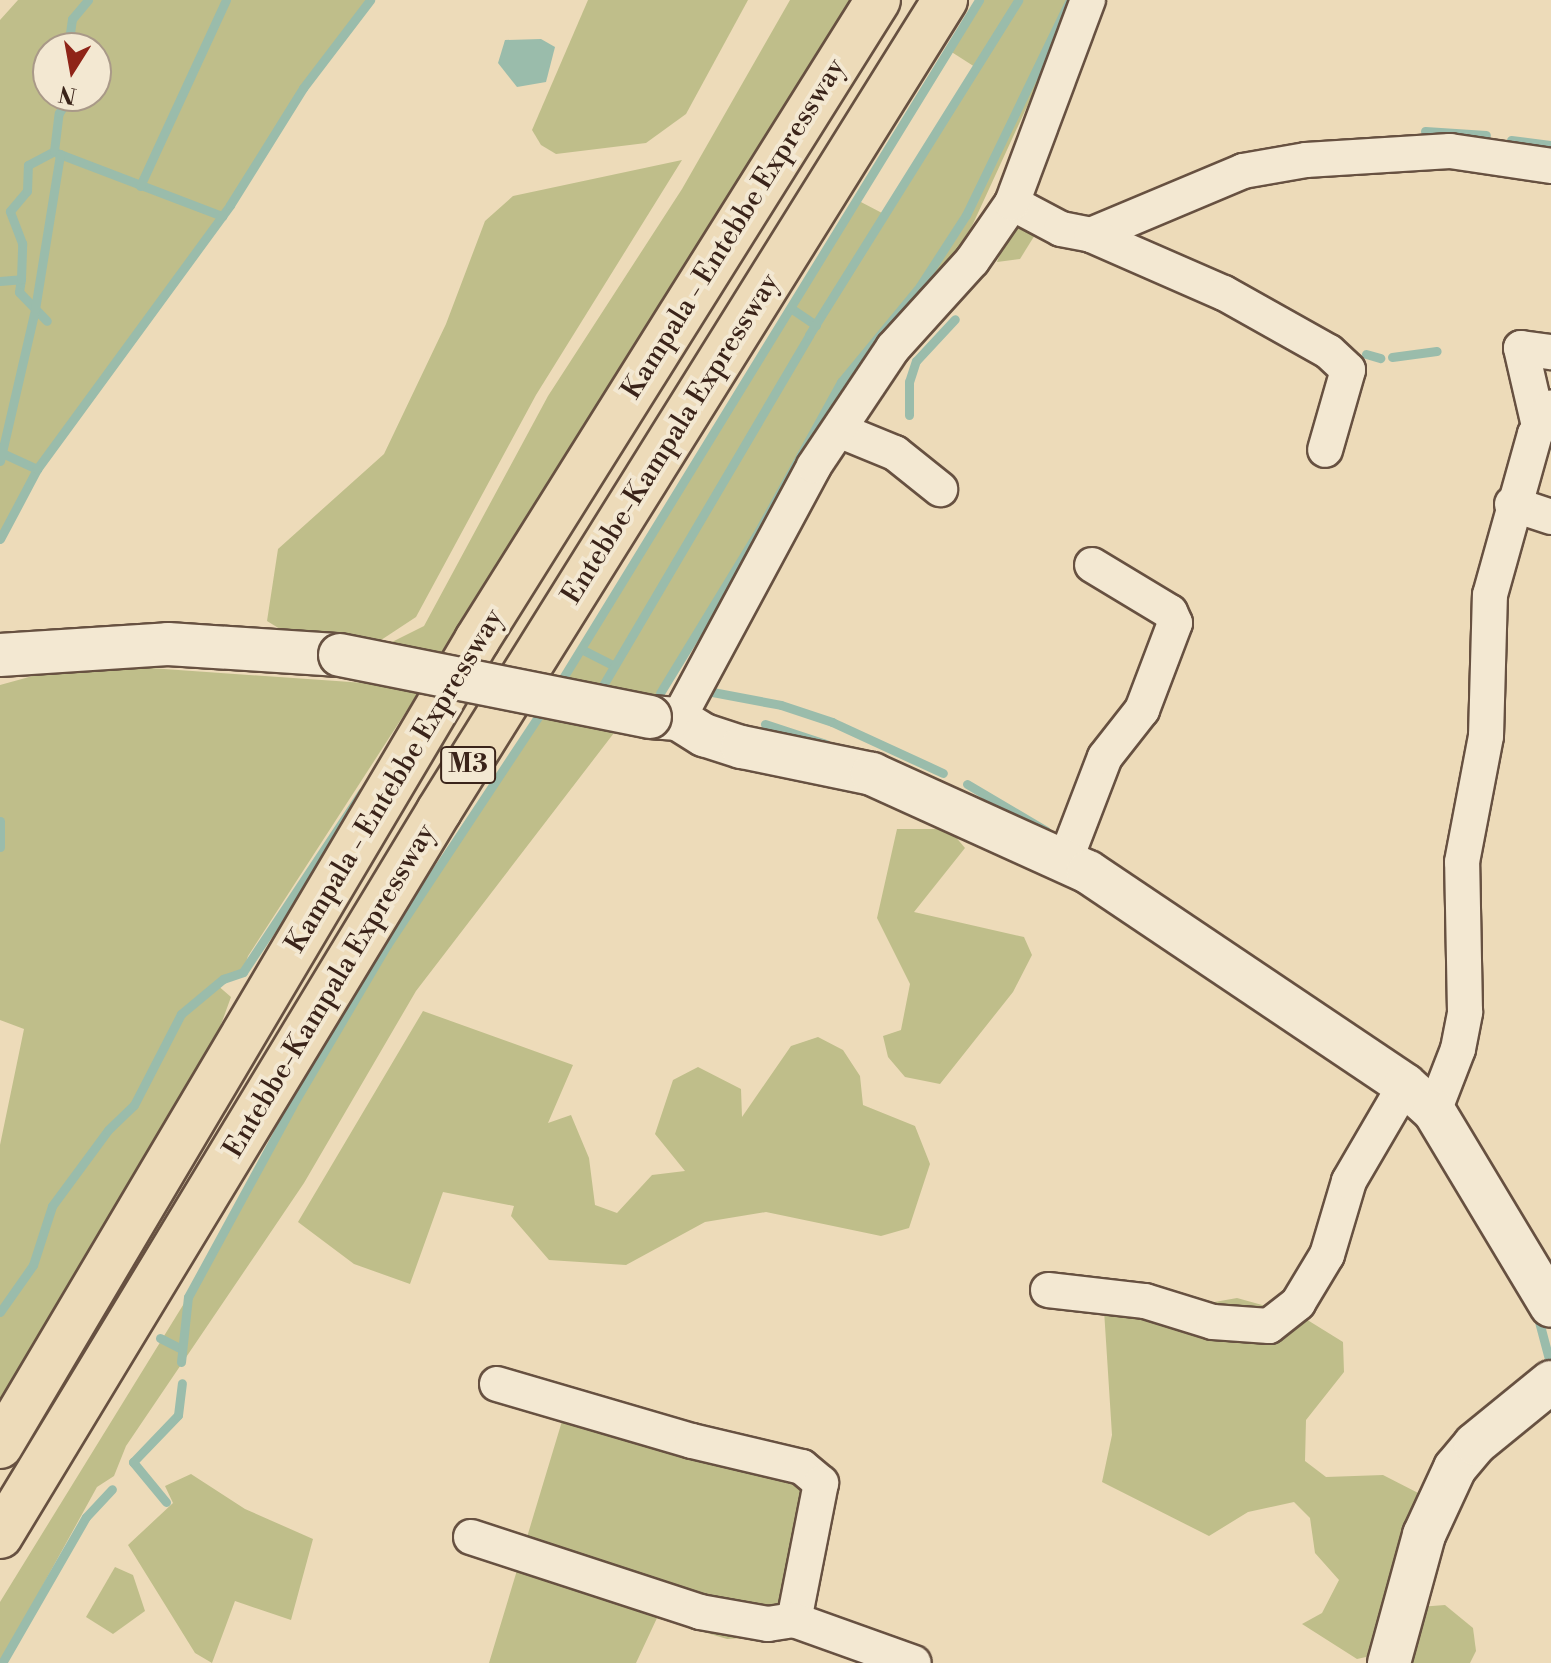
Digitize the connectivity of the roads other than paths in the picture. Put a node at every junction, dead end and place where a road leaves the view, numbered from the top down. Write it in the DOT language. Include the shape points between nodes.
graph roads {
  1 [pos="878,0"];
  2 [pos="945,0"];
  3 [pos="1088,0"];
  4 [pos="1551,166"];
  5 [pos="1012,203"];
  6 [pos="1091,235"];
  7 [pos="1551,352"];
  8 [pos="1545,416"];
  9 [pos="841,431"];
  10 [pos="1325,450"];
  11 [pos="940,489"];
  12 [pos="1512,504"];
  13 [pos="1551,517"];
  14 [pos="1092,565"];
  15 [pos="0,655"];
  16 [pos="664,718"];
  17 [pos="1065,861"];
  18 [pos="1420,1098"];
  19 [pos="1048,1290"];
  20 [pos="1551,1306"];
  21 [pos="1551,1382"];
  22 [pos="497,1384"];
  23 [pos="0,1446"];
  24 [pos="0,1536"];
  25 [pos="471,1537"];
  26 [pos="794,1620"];
  27 [pos="914,1663"];
  28 [pos="1389,1663"];
  1 -- 23 [label="highway, Kampala - Entebbe Expressway / M3" via="477,640"];
  2 -- 24 [label="highway, Entebbe-Kampala Expressway / M3" via="439,811"];
  3 -- 5 [label="street"];
  4 -- 6 [label="street" via="1450,151 1306,160 1243,171"];
  5 -- 6 [label="street" via="1061,229"];
  5 -- 9 [label="street" via="972,261 893,348"];
  6 -- 10 [label="street" via="1224,293 1329,352 1348,370"];
  7 -- 8 [label="street" via="1521,348"];
  8 -- 12 [label="street"];
  9 -- 11 [label="street" via="895,453"];
  9 -- 16 [label="street" via="785,514"];
  12 -- 13 [label="street"];
  12 -- 18 [label="street" via="1490,595 1486,736 1462,862 1465,1012 1458,1049"];
  14 -- 17 [label="street" via="1170,612 1175,623 1142,710 1105,757"];
  15 -- 16 [label="street, bridge" via="168,644 340,655"];
  16 -- 17 [label="street" via="742,747 872,774"];
  17 -- 18 [label="street"];
  18 -- 19 [label="street" via="1349,1181 1327,1255 1298,1303 1269,1326 1213,1322 1158,1303"];
  18 -- 20 [label="street"];
  21 -- 28 [label="street" via="1475,1444 1455,1468 1424,1535"];
  22 -- 26 [label="street" via="802,1467 821,1483"];
  25 -- 26 [label="street" via="700,1612 768,1624"];
  26 -- 27 [label="street"];
}
